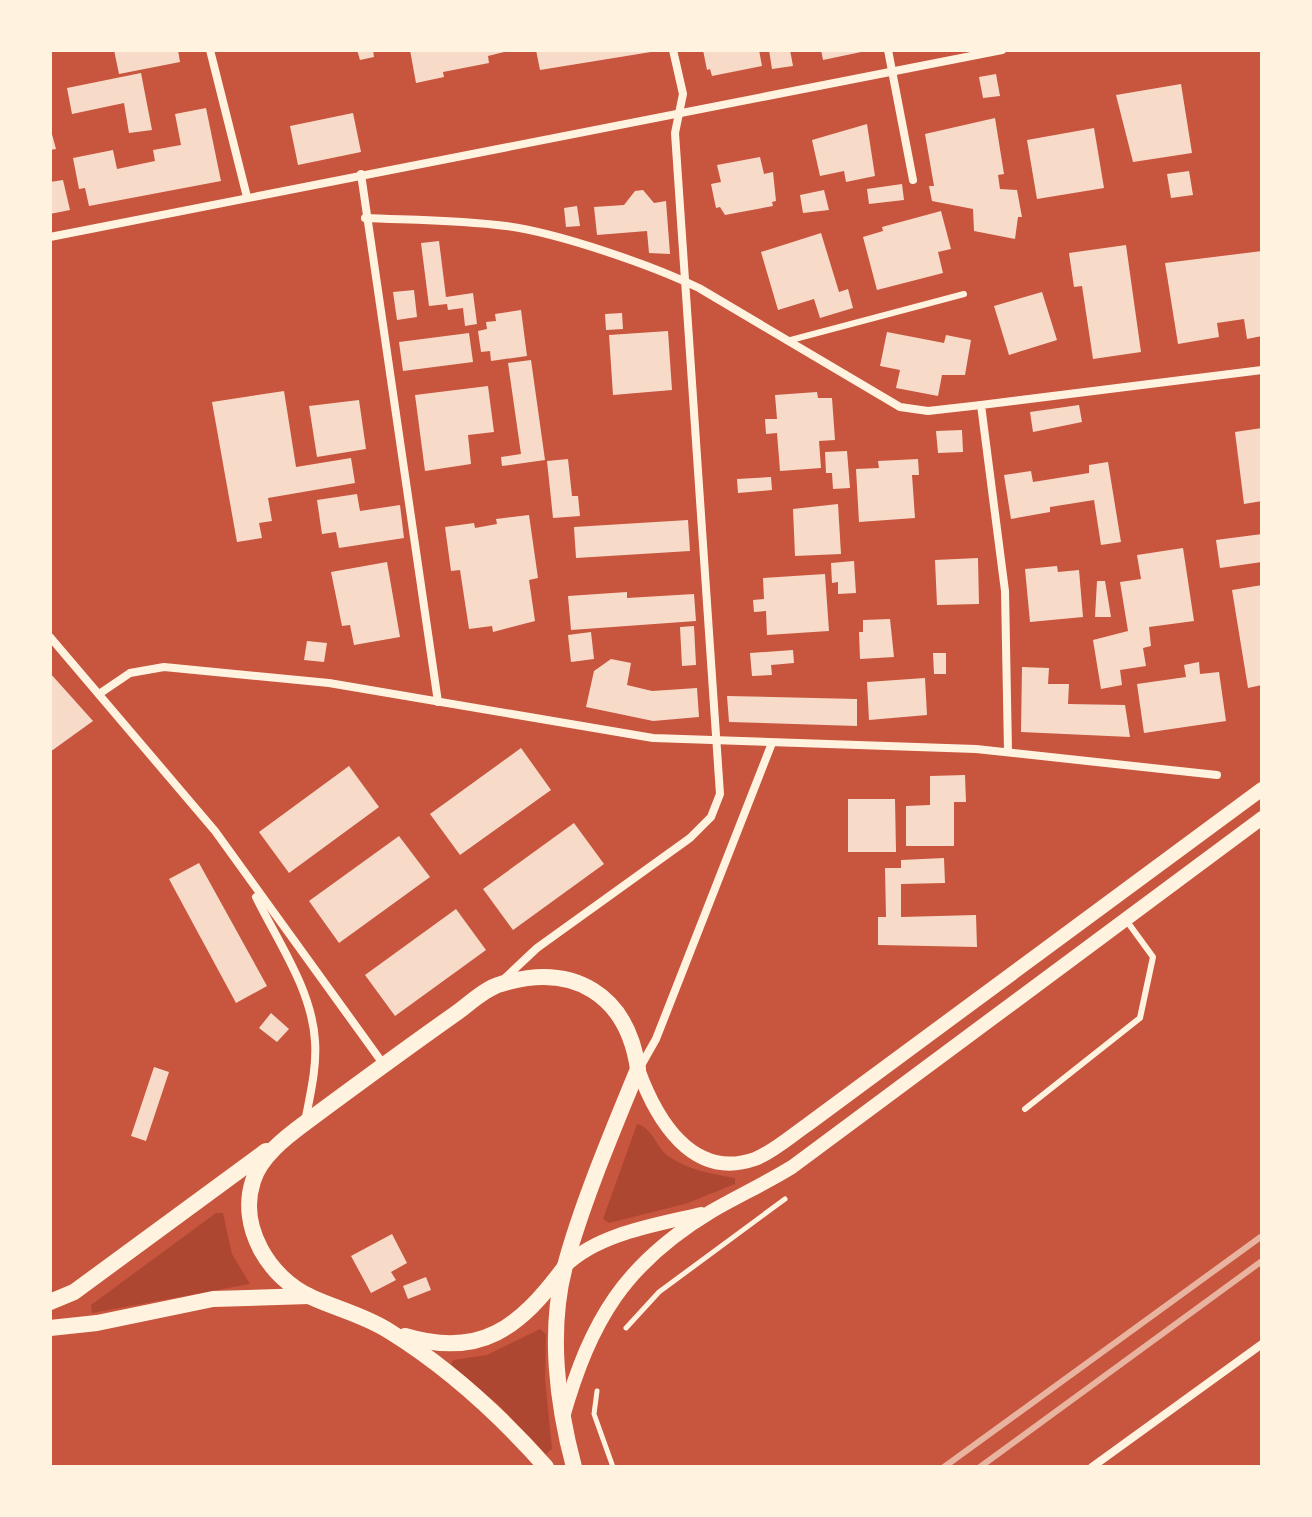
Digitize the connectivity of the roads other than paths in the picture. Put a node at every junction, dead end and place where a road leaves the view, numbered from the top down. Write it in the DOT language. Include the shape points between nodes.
graph roads {
  1 [pos="210,50"];
  2 [pos="673,50"];
  3 [pos="888,50"];
  4 [pos="1002,50"];
  5 [pos="893,72"];
  6 [pos="678,112"];
  7 [pos="361,174"];
  8 [pos="913,180"];
  9 [pos="247,197"];
  10 [pos="365,218"];
  11 [pos="50,237"];
  12 [pos="685,282"];
  13 [pos="964,294"];
  14 [pos="787,341"];
  15 [pos="1262,370"];
  16 [pos="981,405"];
  17 [pos="50,637"];
  18 [pos="99,694"];
  19 [pos="438,702"];
  20 [pos="716,741"];
  21 [pos="772,743"];
  22 [pos="1008,751"];
  23 [pos="1217,775"];
  24 [pos="1262,789"];
  25 [pos="1262,818"];
  26 [pos="245,875"];
  27 [pos="1126,920"];
  28 [pos="498,984"];
  29 [pos="384,1065"];
  30 [pos="638,1069"];
  31 [pos="1025,1109"];
  32 [pos="305,1123"];
  33 [pos="284,1139"];
  34 [pos="714,1210"];
  35 [pos="565,1267"];
  36 [pos="309,1296"];
  37 [pos="50,1302"];
  38 [pos="50,1328"];
  39 [pos="388,1330"];
  40 [pos="1262,1344"];
  41 [pos="563,1417"];
  42 [pos="546,1467"];
  43 [pos="574,1467"];
  44 [pos="1092,1467"];
  1 -- 9 [label="street"];
  2 -- 6 [label="street" via="683,94"];
  3 -- 5 [label="street"];
  4 -- 5 [label="street"];
  5 -- 6 [label="street"];
  5 -- 8 [label="street"];
  6 -- 7 [label="street"];
  6 -- 12 [label="street"];
  7 -- 9 [label="street"];
  7 -- 10 [label="street"];
  9 -- 11 [label="street"];
  10 -- 12 [label="street" via="526,229"];
  10 -- 19 [label="street"];
  12 -- 14 [label="street"];
  12 -- 20 [label="street"];
  13 -- 14 [label="lane"];
  14 -- 16 [label="street" via="900,407 928,411"];
  15 -- 16 [label="street"];
  16 -- 22 [label="street" via="1005,591"];
  17 -- 18 [label="street"];
  18 -- 19 [label="street" via="130,673 164,667 310,680"];
  18 -- 26 [label="street" via="190,800"];
  19 -- 20 [label="street" via="636,737"];
  20 -- 21 [label="street"];
  20 -- 28 [label="street" via="720,794 705,823 537,948"];
  21 -- 22 [label="street"];
  21 -- 30 [label="street" via="656,1039"];
  22 -- 23 [label="street"];
  24 -- 30 [label="street" via="757,1158 717,1163 695,1155 651,1107"];
  25 -- 27 [label="street"];
  26 -- 29 [label="street"];
  26 -- 32 [label="street" via="310,1009 315,1056"];
  27 -- 31 [label="lane" via="1153,957 1140,1018"];
  27 -- 34 [label="street" via="792,1167"];
  28 -- 29 [label="main road"];
  28 -- 30 [label="main road" via="549,976 593,989 624,1020"];
  29 -- 32 [label="main road"];
  30 -- 35 [label="main road"];
  32 -- 33 [label="main road"];
  33 -- 36 [label="main road" via="252,1181 250,1221 262,1254"];
  33 -- 37 [label="main road" via="81,1287"];
  34 -- 35 [label="street" via="631,1232 578,1254"];
  34 -- 41 [label="street" via="650,1255 615,1294 585,1347"];
  35 -- 39 [label="main road" via="528,1313 480,1340 440,1344"];
  35 -- 41 [label="main road" via="557,1351"];
  36 -- 38 [label="main road" via="213,1299"];
  36 -- 39 [label="main road"];
  39 -- 42 [label="main road" via="490,1407"];
  40 -- 44 [label="street"];
  41 -- 43 [label="main road"];
}
